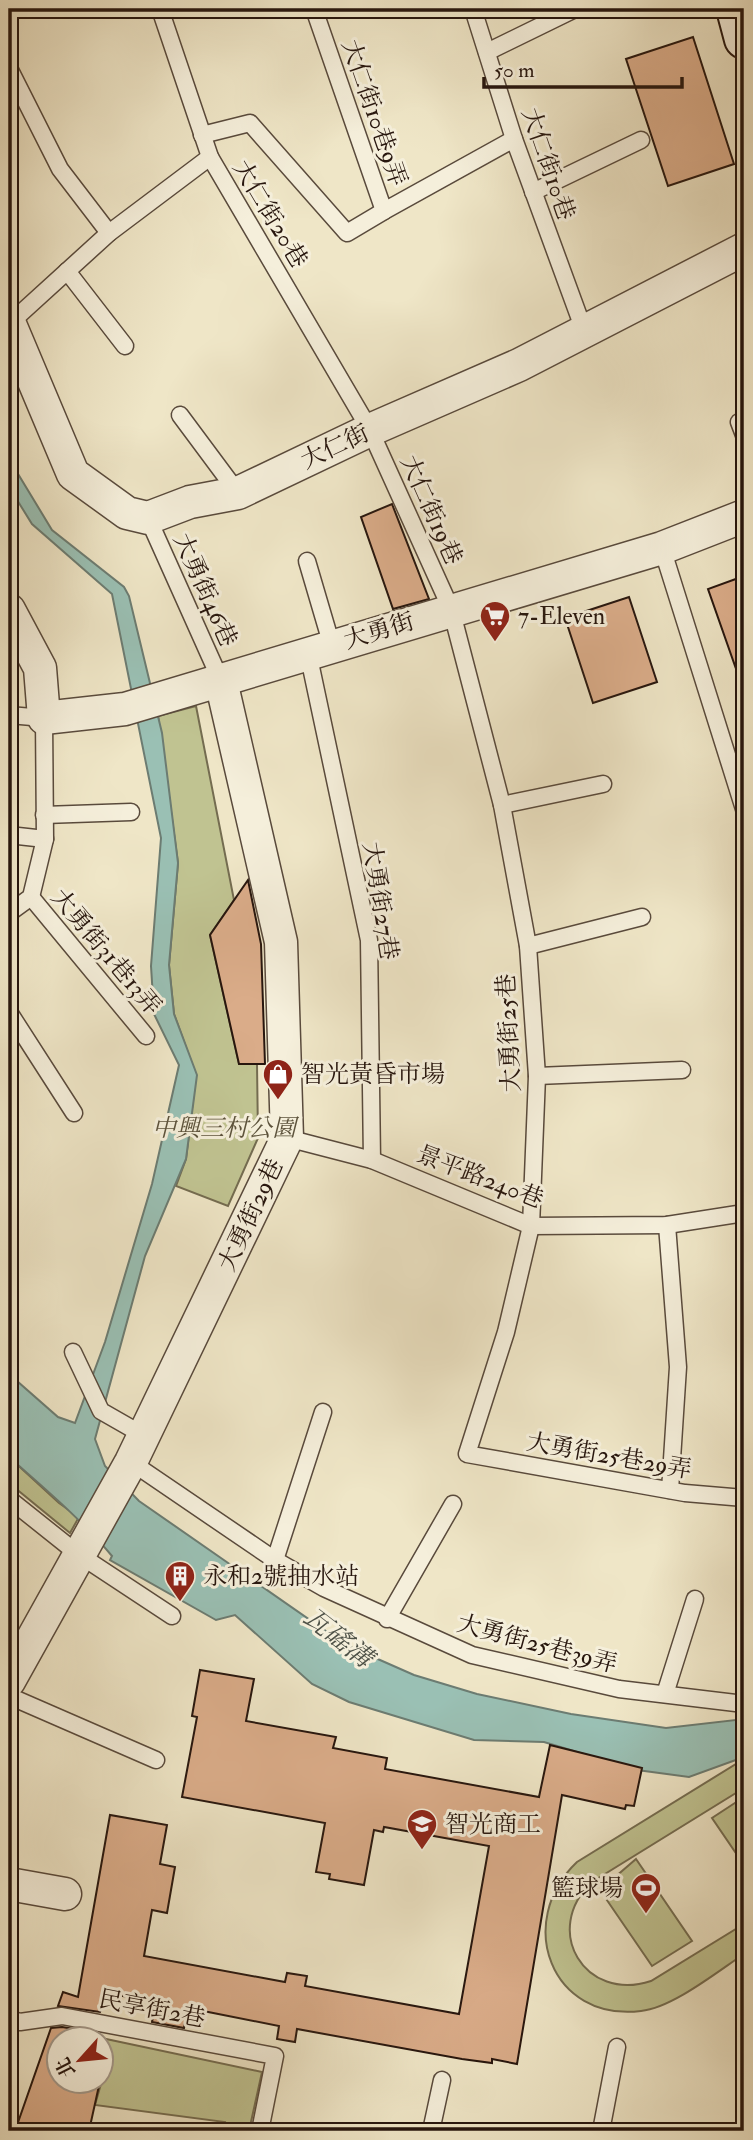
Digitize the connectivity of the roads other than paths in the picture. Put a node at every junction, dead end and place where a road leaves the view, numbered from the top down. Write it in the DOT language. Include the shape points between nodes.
graph roads {
  1 [pos="160,9"];
  2 [pos="314,9"];
  3 [pos="473,9"];
  4 [pos="575,9"];
  5 [pos="736,9"];
  6 [pos="744,39"];
  7 [pos="487,52"];
  8 [pos="9,68"];
  9 [pos="202,135"];
  10 [pos="514,139"];
  11 [pos="640,140"];
  12 [pos="209,157"];
  13 [pos="533,192"];
  14 [pos="384,211"];
  15 [pos="110,233"];
  16 [pos="744,249"];
  17 [pos="67,271"];
  18 [pos="9,323"];
  19 [pos="585,333"];
  20 [pos="125,346"];
  21 [pos="180,415"];
  22 [pos="370,430"];
  23 [pos="238,493"];
  24 [pos="744,516"];
  25 [pos="148,518"];
  26 [pos="662,548"];
  27 [pos="307,561"];
  28 [pos="9,610"];
  29 [pos="451,610"];
  30 [pos="320,650"];
  31 [pos="221,681"];
  32 [pos="9,715"];
  33 [pos="44,718"];
  34 [pos="603,784"];
  35 [pos="502,805"];
  36 [pos="744,809"];
  37 [pos="131,812"];
  38 [pos="44,815"];
  39 [pos="9,835"];
  40 [pos="45,839"];
  41 [pos="31,897"];
  42 [pos="9,914"];
  43 [pos="642,917"];
  44 [pos="528,946"];
  45 [pos="9,1012"];
  46 [pos="146,1036"];
  47 [pos="682,1070"];
  48 [pos="537,1076"];
  49 [pos="74,1112"];
  50 [pos="287,1138"];
  51 [pos="372,1160"];
  52 [pos="744,1213"];
  53 [pos="667,1225"];
  54 [pos="531,1226"];
  55 [pos="73,1352"];
  56 [pos="323,1412"];
  57 [pos="137,1449"];
  58 [pos="467,1454"];
  59 [pos="670,1490"];
  60 [pos="744,1498"];
  61 [pos="9,1499"];
  62 [pos="453,1504"];
  63 [pos="78,1554"];
  64 [pos="275,1560"];
  65 [pos="695,1599"];
  66 [pos="172,1616"];
  67 [pos="387,1619"];
  68 [pos="9,1682"];
  69 [pos="665,1694"];
  70 [pos="9,1696"];
  71 [pos="744,1704"];
  72 [pos="156,1760"];
  73 [pos="9,1884"];
  74 [pos="65,1894"];
  75 [pos="9,2019"];
  76 [pos="617,2047"];
  77 [pos="442,2080"];
  78 [pos="260,2131"];
  79 [pos="431,2131"];
  80 [pos="601,2131"];
  1 -- 9 [label="lane, 大仁街20巷"];
  2 -- 14 [label="lane, 大仁街10巷9弄"];
  3 -- 7 [label="lane, 大仁街10巷"];
  4 -- 7 [label="lane"];
  5 -- 6 [label="main road"];
  7 -- 10 [label="lane, 大仁街10巷"];
  8 -- 15 [label="lane" via="60,169"];
  9 -- 12 [label="lane, 大仁街20巷"];
  9 -- 14 [label="lane" via="250,123 347,233"];
  10 -- 13 [label="lane, 大仁街10巷"];
  10 -- 14 [label="lane, 大仁街10巷9弄"];
  11 -- 13 [label="lane"];
  12 -- 15 [label="lane"];
  12 -- 22 [label="lane, 大仁街20巷"];
  13 -- 19 [label="lane, 大仁街10巷"];
  15 -- 17 [label="lane"];
  16 -- 19 [label="street, 大仁街"];
  17 -- 18 [label="lane"];
  17 -- 20 [label="lane"];
  18 -- 25 [label="street" via="73,474 127,513"];
  19 -- 22 [label="street, 大仁街"];
  21 -- 23 [label="lane"];
  22 -- 23 [label="street, 大仁街"];
  22 -- 29 [label="lane, 大仁街19巷"];
  23 -- 25 [label="street, 大仁街" via="190,502"];
  24 -- 26 [label="street, 大勇街"];
  25 -- 31 [label="lane, 大勇街46巷"];
  26 -- 29 [label="street, 大勇街"];
  26 -- 36 [label="lane"];
  27 -- 30 [label="lane, 大勇街27巷"];
  28 -- 33 [label="street" via="40,668"];
  29 -- 30 [label="street, 大勇街"];
  29 -- 35 [label="lane, 大勇街25巷"];
  30 -- 31 [label="street, 大勇街"];
  30 -- 51 [label="lane, 大勇街27巷" via="369,940"];
  31 -- 33 [label="street, 大勇街" via="125,709"];
  31 -- 50 [label="street, 大勇街29巷" via="281,942"];
  32 -- 33 [label="lane, 大勇街"];
  33 -- 38 [label="lane"];
  34 -- 35 [label="lane"];
  35 -- 44 [label="lane, 大勇街25巷"];
  37 -- 38 [label="lane"];
  38 -- 40 [label="lane"];
  39 -- 40 [label="lane"];
  40 -- 41 [label="lane"];
  41 -- 42 [label="lane"];
  41 -- 46 [label="lane, 大勇街31巷13弄"];
  43 -- 44 [label="lane"];
  44 -- 48 [label="lane, 大勇街25巷"];
  45 -- 49 [label="lane"];
  47 -- 48 [label="lane"];
  48 -- 54 [label="lane, 大勇街25巷"];
  50 -- 51 [label="lane, 景平路240巷"];
  50 -- 57 [label="street, 大勇街29巷"];
  51 -- 54 [label="lane, 景平路240巷"];
  52 -- 53 [label="lane, 景平路240巷"];
  53 -- 54 [label="lane, 景平路240巷"];
  53 -- 59 [label="lane" via="678,1367"];
  54 -- 58 [label="lane, 大勇街25巷" via="506,1332"];
  55 -- 57 [label="lane, 大勇街25巷39弄" via="102,1411"];
  56 -- 64 [label="lane"];
  57 -- 63 [label="street, 大勇街29巷"];
  57 -- 64 [label="lane, 大勇街25巷39弄"];
  58 -- 59 [label="lane, 大勇街25巷29弄"];
  59 -- 60 [label="lane, 大勇街25巷29弄"];
  61 -- 63 [label="lane"];
  62 -- 67 [label="lane"];
  63 -- 66 [label="lane"];
  63 -- 68 [label="street, 大勇街29巷"];
  64 -- 67 [label="lane, 大勇街25巷39弄"];
  65 -- 69 [label="lane"];
  67 -- 69 [label="lane, 大勇街25巷39弄" via="472,1655 619,1689"];
  69 -- 71 [label="lane, 大勇街25巷39弄"];
  70 -- 72 [label="lane"];
  73 -- 74 [label="street"];
  75 -- 78 [label="lane, 民享街2巷" via="20,2022 62,2015 275,2056"];
  76 -- 80 [label="lane"];
  77 -- 79 [label="lane"];
}
